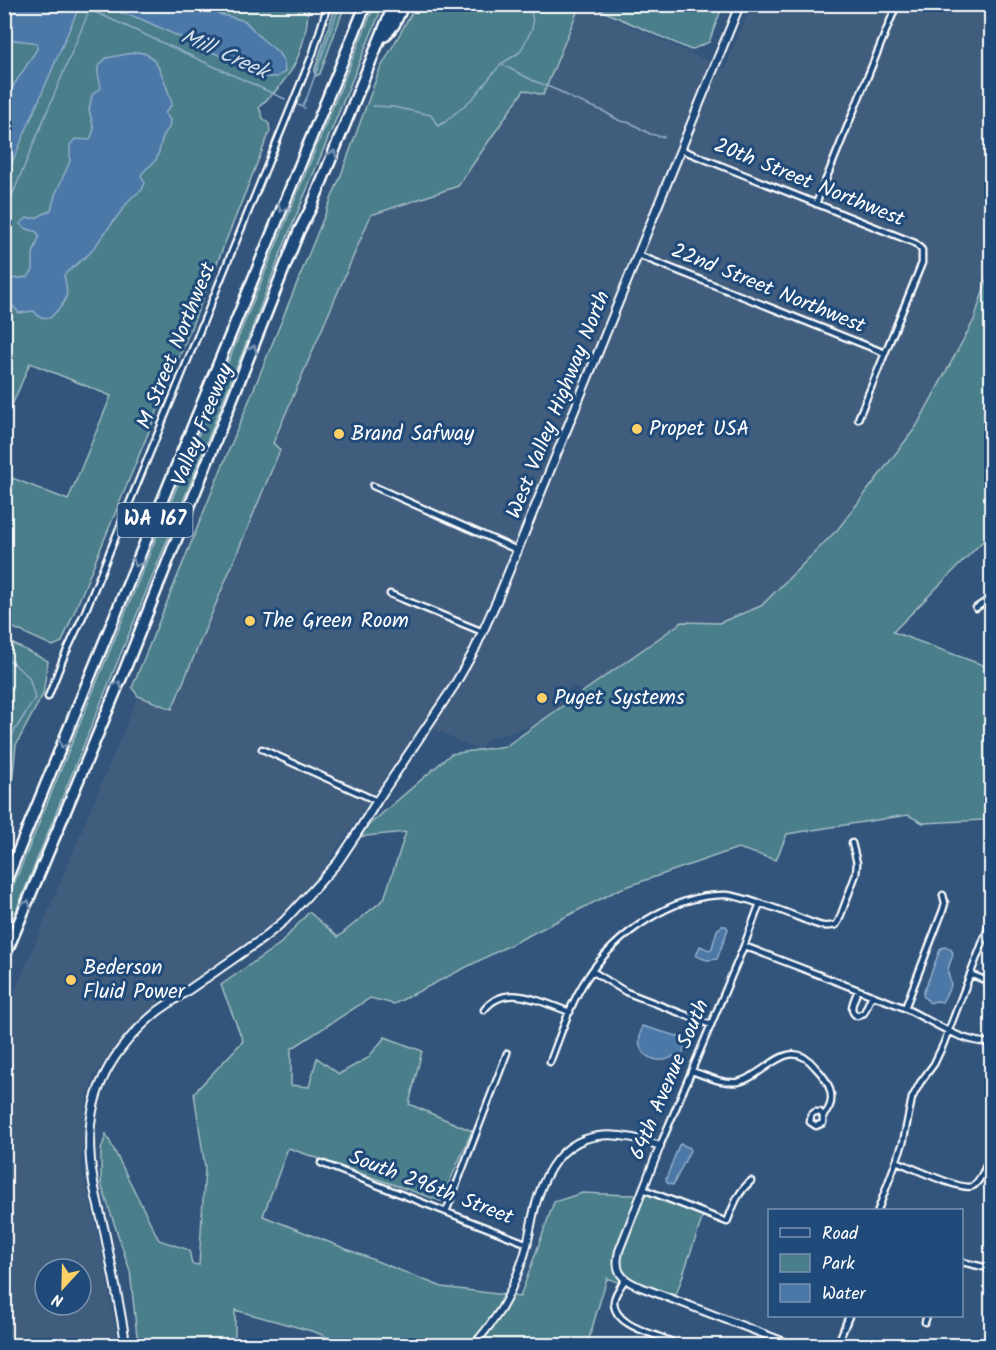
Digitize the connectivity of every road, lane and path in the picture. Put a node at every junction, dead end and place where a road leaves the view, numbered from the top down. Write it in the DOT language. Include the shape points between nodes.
graph roads {
  1 [pos="328,4"];
  2 [pos="359,4"];
  3 [pos="366,4"];
  4 [pos="394,4"];
  5 [pos="404,4"];
  6 [pos="740,4"];
  7 [pos="897,4"];
  8 [pos="378,45"];
  9 [pos="682,150"];
  10 [pos="304,154"];
  11 [pos="816,204"];
  12 [pos="638,255"];
  13 [pos="885,353"];
  14 [pos="858,419"];
  15 [pos="373,486"];
  16 [pos="517,550"];
  17 [pos="390,594"];
  18 [pos="992,597"];
  19 [pos="976,608"];
  20 [pos="483,632"];
  21 [pos="48,697"];
  22 [pos="262,749"];
  23 [pos="376,801"];
  24 [pos="852,843"];
  25 [pos="4,886"];
  26 [pos="943,895"];
  27 [pos="760,903"];
  28 [pos="992,918"];
  29 [pos="744,946"];
  30 [pos="4,958"];
  31 [pos="592,971"];
  32 [pos="970,974"];
  33 [pos="992,983"];
  34 [pos="858,990"];
  35 [pos="872,995"];
  36 [pos="905,1008"];
  37 [pos="484,1010"];
  38 [pos="570,1012"];
  39 [pos="711,1025"];
  40 [pos="949,1032"];
  41 [pos="992,1043"];
  42 [pos="507,1053"];
  43 [pos="550,1062"];
  44 [pos="692,1071"];
  45 [pos="823,1116"];
  46 [pos="660,1146"];
  47 [pos="992,1152"];
  48 [pos="896,1161"];
  49 [pos="321,1163"];
  50 [pos="751,1180"];
  51 [pos="643,1189"];
  52 [pos="878,1209"];
  53 [pos="446,1212"];
  54 [pos="528,1244"];
  55 [pos="963,1263"];
  56 [pos="992,1269"];
  57 [pos="625,1280"];
  58 [pos="849,1317"];
  59 [pos="927,1317"];
  60 [pos="925,1322"];
  61 [pos="126,1346"];
  62 [pos="473,1346"];
  63 [pos="674,1346"];
  64 [pos="795,1346"];
  65 [pos="837,1346"];
  1 -- 21 [label="street, M Street Northwest" via="313,52 234,248"];
  2 -- 10 [label="highway"];
  3 -- 10 [label="highway, Valley Freeway / WA 167"];
  4 -- 8 [label="highway, Valley Freeway / WA 167"];
  5 -- 8 [label="highway"];
  6 -- 9 [label="main road, West Valley Highway North"];
  7 -- 11 [label="street"];
  30 -- 8 [label="highway, Valley Freeway / WA 167, one-way"];
  9 -- 11 [label="street, 20th Street Northwest"];
  9 -- 12 [label="main road, West Valley Highway North"];
  10 -- 25 [label="highway, Valley Freeway / WA 167, one-way"];
  11 -- 13 [label="street, 20th Street Northwest" via="915,243 922,250 922,263"];
  12 -- 13 [label="street, 22nd Street Northwest"];
  12 -- 16 [label="main road, West Valley Highway North"];
  13 -- 14 [label="street"];
  15 -- 16 [label="street"];
  16 -- 20 [label="main road, West Valley Highway North"];
  17 -- 20 [label="street"];
  18 -- 19 [label="street"];
  20 -- 23 [label="main road, West Valley Highway North" via="454,686"];
  22 -- 23 [label="street"];
  23 -- 61 [label="main road, West Valley Highway North" via="338,862 301,904 262,939 143,1023 121,1047 103,1077 92,1115 90,1154"];
  24 -- 27 [label="street" via="856,874 836,924 824,927"];
  26 -- 36 [label="street" via="943,910"];
  27 -- 29 [label="street, 64th Avenue South"];
  27 -- 31 [label="street" via="729,895 705,897 660,911 607,951"];
  28 -- 32 [label="street"];
  29 -- 34 [label="street"];
  29 -- 39 [label="street, 64th Avenue South"];
  31 -- 38 [label="street"];
  31 -- 39 [label="street" via="627,993"];
  32 -- 33 [label="street"];
  32 -- 40 [label="street"];
  34 -- 35 [label="street"];
  34 -- 35 [label="street" via="852,1008 855,1015 864,1013"];
  35 -- 36 [label="street"];
  36 -- 40 [label="street"];
  37 -- 38 [label="street" via="494,1000 518,994"];
  38 -- 43 [label="street"];
  39 -- 44 [label="street, 64th Avenue South"];
  40 -- 41 [label="street" via="968,1040"];
  40 -- 48 [label="street" via="913,1096"];
  42 -- 53 [label="street"];
  44 -- 45 [label="street" via="737,1082 779,1058 799,1054 814,1065 830,1090 831,1104"];
  44 -- 46 [label="street, 64th Avenue South"];
  46 -- 51 [label="street, 64th Avenue South"];
  46 -- 54 [label="street" via="640,1138 607,1134 588,1137 567,1149 554,1163 538,1196"];
  47 -- 48 [label="street" via="978,1181 968,1187"];
  48 -- 52 [label="street"];
  49 -- 53 [label="street, South 296th Street"];
  50 -- 51 [label="street" via="741,1189 727,1222"];
  51 -- 57 [label="street, 64th Avenue South" via="617,1260"];
  53 -- 54 [label="street, South 296th Street"];
  54 -- 62 [label="street" via="501,1308"];
  55 -- 56 [label="street"];
  57 -- 63 [label="street" via="614,1300 622,1320"];
  57 -- 64 [label="street"];
  58 -- 65 [label="street"];
  59 -- 60 [label="street"];
}
